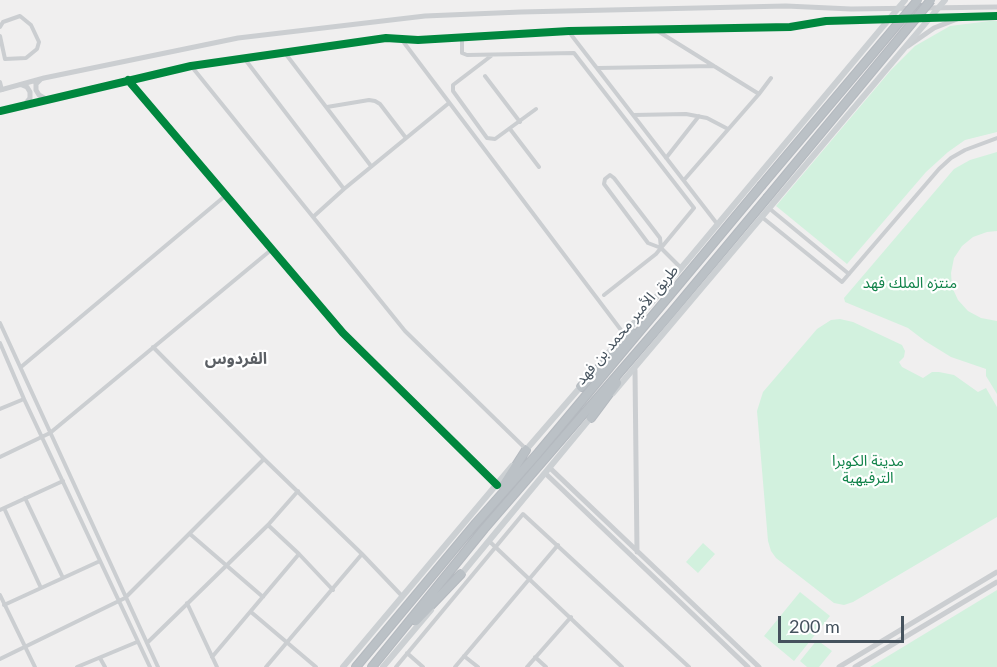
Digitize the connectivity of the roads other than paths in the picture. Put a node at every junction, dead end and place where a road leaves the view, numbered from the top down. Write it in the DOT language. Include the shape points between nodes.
graph roads {
  1 [pos="905,0"];
  2 [pos="918,0"];
  3 [pos="931,0"];
  4 [pos="945,0"];
  5 [pos="954,0"];
  6 [pos="997,7"];
  7 [pos="898,8"];
  8 [pos="939,8"];
  9 [pos="962,8"];
  10 [pos="931,16"];
  11 [pos="997,16"];
  12 [pos="965,17"];
  13 [pos="888,19"];
  14 [pos="0,27"];
  15 [pos="655,29"];
  16 [pos="569,31"];
  17 [pos="0,36"];
  18 [pos="462,37"];
  19 [pos="402,39"];
  20 [pos="285,52"];
  21 [pos="900,53"];
  22 [pos="491,55"];
  23 [pos="243,58"];
  24 [pos="5,59"];
  25 [pos="1,63"];
  26 [pos="191,66"];
  27 [pos="717,66"];
  28 [pos="598,68"];
  29 [pos="485,76"];
  30 [pos="44,78"];
  31 [pos="771,78"];
  32 [pos="128,80"];
  33 [pos="0,82"];
  34 [pos="20,85"];
  35 [pos="1,90"];
  36 [pos="759,94"];
  37 [pos="48,98"];
  38 [pos="449,103"];
  39 [pos="25,104"];
  40 [pos="327,107"];
  41 [pos="536,109"];
  42 [pos="0,111"];
  43 [pos="633,115"];
  44 [pos="699,116"];
  45 [pos="520,122"];
  46 [pos="510,129"];
  47 [pos="728,129"];
  48 [pos="406,138"];
  49 [pos="997,138"];
  50 [pos="666,158"];
  51 [pos="371,166"];
  52 [pos="539,167"];
  53 [pos="684,180"];
  54 [pos="344,189"];
  55 [pos="225,196"];
  56 [pos="770,209"];
  57 [pos="313,217"];
  58 [pos="763,218"];
  59 [pos="718,225"];
  60 [pos="661,248"];
  61 [pos="271,250"];
  62 [pos="681,269"];
  63 [pos="849,274"];
  64 [pos="679,284"];
  65 [pos="604,295"];
  66 [pos="671,313"];
  67 [pos="0,323"];
  68 [pos="624,334"];
  69 [pos="0,343"];
  70 [pos="153,347"];
  71 [pos="21,368"];
  72 [pos="634,370"];
  73 [pos="580,387"];
  74 [pos="24,399"];
  75 [pos="0,409"];
  76 [pos="591,418"];
  77 [pos="50,433"];
  78 [pos="43,437"];
  79 [pos="526,450"];
  80 [pos="0,457"];
  81 [pos="264,459"];
  82 [pos="547,471"];
  83 [pos="63,481"];
  84 [pos="497,485"];
  85 [pos="298,491"];
  86 [pos="25,498"];
  87 [pos="2,509"];
  88 [pos="476,523"];
  89 [pos="267,525"];
  90 [pos="190,534"];
  91 [pos="492,543"];
  92 [pos="558,545"];
  93 [pos="637,552"];
  94 [pos="299,554"];
  95 [pos="362,554"];
  96 [pos="635,559"];
  97 [pos="100,561"];
  98 [pos="226,566"];
  99 [pos="997,572"];
  100 [pos="461,574"];
  101 [pos="63,578"];
  102 [pos="530,580"];
  103 [pos="997,582"];
  104 [pos="41,588"];
  105 [pos="333,590"];
  106 [pos="0,596"];
  107 [pos="402,596"];
  108 [pos="263,597"];
  109 [pos="125,598"];
  110 [pos="119,602"];
  111 [pos="187,603"];
  112 [pos="4,605"];
  113 [pos="405,608"];
  114 [pos="251,612"];
  115 [pos="571,617"];
  116 [pos="914,622"];
  117 [pos="919,629"];
  118 [pos="137,642"];
  119 [pos="288,642"];
  120 [pos="147,643"];
  121 [pos="26,648"];
  122 [pos="407,653"];
  123 [pos="383,654"];
  124 [pos="464,656"];
  125 [pos="100,657"];
  126 [pos="212,657"];
  127 [pos="535,657"];
  128 [pos="0,659"];
  129 [pos="84,666"];
  130 [pos="35,667"];
  131 [pos="77,667"];
  132 [pos="105,667"];
  133 [pos="150,667"];
  134 [pos="158,667"];
  135 [pos="217,667"];
  136 [pos="266,667"];
  137 [pos="316,667"];
  138 [pos="343,667"];
  139 [pos="350,667"];
  140 [pos="356,667"];
  141 [pos="372,667"];
  142 [pos="383,667"];
  143 [pos="396,667"];
  144 [pos="423,667"];
  145 [pos="455,667"];
  146 [pos="478,667"];
  147 [pos="527,667"];
  148 [pos="546,667"];
  149 [pos="622,667"];
  150 [pos="689,667"];
  151 [pos="748,667"];
  152 [pos="759,667"];
  153 [pos="839,667"];
  154 [pos="855,667"];
  1 -- 7 [label="main road"];
  2 -- 64 [label="highway, طريق الأمير محمد بن فهد, bridge"];
  3 -- 66 [label="highway, طريق الأمير محمد بن فهد, bridge"];
  4 -- 8 [label="main road"];
  5 -- 9 [label="street"];
  6 -- 9 [label="street"];
  7 -- 8 [label="street"];
  7 -- 13 [label="main road"];
  7 -- 30 [label="street" via="786,6 425,16 238,38"];
  8 -- 9 [label="street"];
  8 -- 10 [label="main road"];
  10 -- 12 [label="street"];
  10 -- 13 [label="street"];
  10 -- 21 [label="main road"];
  11 -- 12 [label="street"];
  12 -- 21 [label="street" via="934,28"];
  13 -- 15 [label="street" via="826,21 790,27"];
  13 -- 59 [label="main road"];
  14 -- 24 [label="street" via="20,16 31,25 39,42 26,58"];
  15 -- 16 [label="street"];
  15 -- 27 [label="street"];
  16 -- 18 [label="street"];
  16 -- 28 [label="street"];
  17 -- 24 [label="street"];
  18 -- 19 [label="street"];
  18 -- 22 [label="street" via="462,53"];
  19 -- 20 [label="street" via="361,40"];
  19 -- 38 [label="street"];
  20 -- 23 [label="street"];
  20 -- 40 [label="street"];
  21 -- 56 [label="main road"];
  22 -- 46 [label="street" via="453,85 453,91 487,138 495,139"];
  22 -- 60 [label="street" via="574,53 585,65 694,208"];
  23 -- 26 [label="street"];
  23 -- 54 [label="street"];
  24 -- 25 [label="street"];
  26 -- 32 [label="street"];
  26 -- 57 [label="street"];
  27 -- 28 [label="street"];
  27 -- 36 [label="street"];
  28 -- 43 [label="street"];
  29 -- 45 [label="street"];
  30 -- 34 [label="street"];
  30 -- 37 [label="street" via="36,90 41,97"];
  31 -- 36 [label="street"];
  32 -- 37 [label="street"];
  32 -- 55 [label="street"];
  33 -- 35 [label="street"];
  34 -- 35 [label="street"];
  34 -- 39 [label="street" via="30,92"];
  36 -- 47 [label="street"];
  37 -- 39 [label="street"];
  38 -- 48 [label="street"];
  38 -- 68 [label="street"];
  39 -- 42 [label="street"];
  40 -- 48 [label="street" via="375,101"];
  40 -- 51 [label="street"];
  41 -- 45 [label="street"];
  43 -- 44 [label="street"];
  43 -- 50 [label="street"];
  44 -- 47 [label="street"];
  44 -- 50 [label="street"];
  45 -- 46 [label="street"];
  46 -- 52 [label="street"];
  47 -- 53 [label="street"];
  48 -- 51 [label="street"];
  49 -- 63 [label="street" via="965,150 939,169"];
  50 -- 53 [label="street"];
  51 -- 54 [label="street"];
  53 -- 59 [label="street"];
  54 -- 57 [label="street"];
  55 -- 61 [label="street"];
  55 -- 71 [label="street"];
  56 -- 58 [label="main road"];
  56 -- 63 [label="street"];
  57 -- 79 [label="street" via="405,331"];
  58 -- 63 [label="street" via="842,282"];
  58 -- 72 [label="main road"];
  59 -- 62 [label="main road"];
  60 -- 60 [label="street" via="660,238 614,178 604,179 648,243"];
  60 -- 62 [label="street"];
  60 -- 65 [label="street"];
  61 -- 70 [label="street"];
  61 -- 84 [label="street" via="343,333"];
  62 -- 68 [label="main road"];
  64 -- 73 [label="highway"];
  64 -- 88 [label="highway, طريق الأمير محمد بن فهد"];
  66 -- 76 [label="highway"];
  66 -- 123 [label="highway, طريق الأمير محمد بن فهد" via="484,529"];
  67 -- 71 [label="street"];
  68 -- 73 [label="main road"];
  69 -- 74 [label="street"];
  70 -- 77 [label="street"];
  70 -- 81 [label="street"];
  71 -- 77 [label="street"];
  72 -- 76 [label="main road"];
  72 -- 93 [label="street"];
  73 -- 79 [label="main road"];
  74 -- 75 [label="street"];
  74 -- 78 [label="street"];
  76 -- 82 [label="main road"];
  77 -- 78 [label="street"];
  77 -- 109 [label="street"];
  78 -- 80 [label="street"];
  78 -- 83 [label="street"];
  79 -- 84 [label="main road"];
  79 -- 88 [label="highway"];
  81 -- 85 [label="street"];
  81 -- 90 [label="street"];
  82 -- 91 [label="main road"];
  82 -- 93 [label="street"];
  82 -- 96 [label="street"];
  83 -- 86 [label="street"];
  83 -- 97 [label="street"];
  84 -- 107 [label="main road"];
  85 -- 89 [label="street"];
  85 -- 95 [label="street"];
  86 -- 87 [label="street"];
  86 -- 101 [label="street"];
  87 -- 104 [label="street"];
  88 -- 113 [label="highway, طريق الأمير محمد بن فهد"];
  89 -- 94 [label="street"];
  89 -- 98 [label="street"];
  90 -- 98 [label="street"];
  90 -- 109 [label="street"];
  91 -- 92 [label="street" via="523,514"];
  91 -- 100 [label="main road"];
  91 -- 102 [label="street"];
  91 -- 122 [label="street"];
  92 -- 102 [label="street"];
  92 -- 150 [label="street"];
  93 -- 96 [label="street"];
  93 -- 152 [label="street"];
  94 -- 105 [label="street"];
  94 -- 108 [label="street"];
  95 -- 105 [label="street"];
  95 -- 107 [label="street"];
  96 -- 151 [label="street"];
  97 -- 101 [label="street"];
  97 -- 110 [label="street"];
  98 -- 108 [label="street"];
  98 -- 111 [label="street"];
  99 -- 116 [label="street"];
  100 -- 123 [label="highway"];
  100 -- 142 [label="main road"];
  101 -- 104 [label="street"];
  102 -- 115 [label="street"];
  102 -- 124 [label="street"];
  103 -- 117 [label="street"];
  104 -- 112 [label="street"];
  105 -- 119 [label="street"];
  106 -- 112 [label="street"];
  107 -- 138 [label="main road"];
  108 -- 114 [label="street"];
  109 -- 110 [label="street"];
  109 -- 120 [label="street"];
  110 -- 118 [label="street"];
  110 -- 121 [label="street"];
  111 -- 120 [label="street"];
  111 -- 126 [label="street"];
  112 -- 121 [label="street"];
  113 -- 139 [label="highway"];
  113 -- 140 [label="highway, طريق الأمير محمد بن فهد"];
  114 -- 119 [label="street"];
  114 -- 126 [label="street"];
  115 -- 127 [label="street"];
  115 -- 149 [label="street"];
  116 -- 117 [label="street"];
  116 -- 153 [label="street"];
  117 -- 154 [label="street"];
  118 -- 125 [label="street"];
  118 -- 133 [label="street"];
  119 -- 136 [label="street"];
  119 -- 137 [label="street"];
  120 -- 134 [label="street"];
  121 -- 128 [label="street"];
  121 -- 130 [label="street"];
  122 -- 143 [label="street"];
  122 -- 144 [label="street"];
  123 -- 141 [label="highway, طريق الأمير محمد بن فهد"];
  124 -- 145 [label="street"];
  124 -- 146 [label="street"];
  125 -- 129 [label="street"];
  125 -- 132 [label="street"];
  126 -- 135 [label="street"];
  127 -- 147 [label="street"];
  127 -- 148 [label="street"];
  129 -- 131 [label="street"];
}
